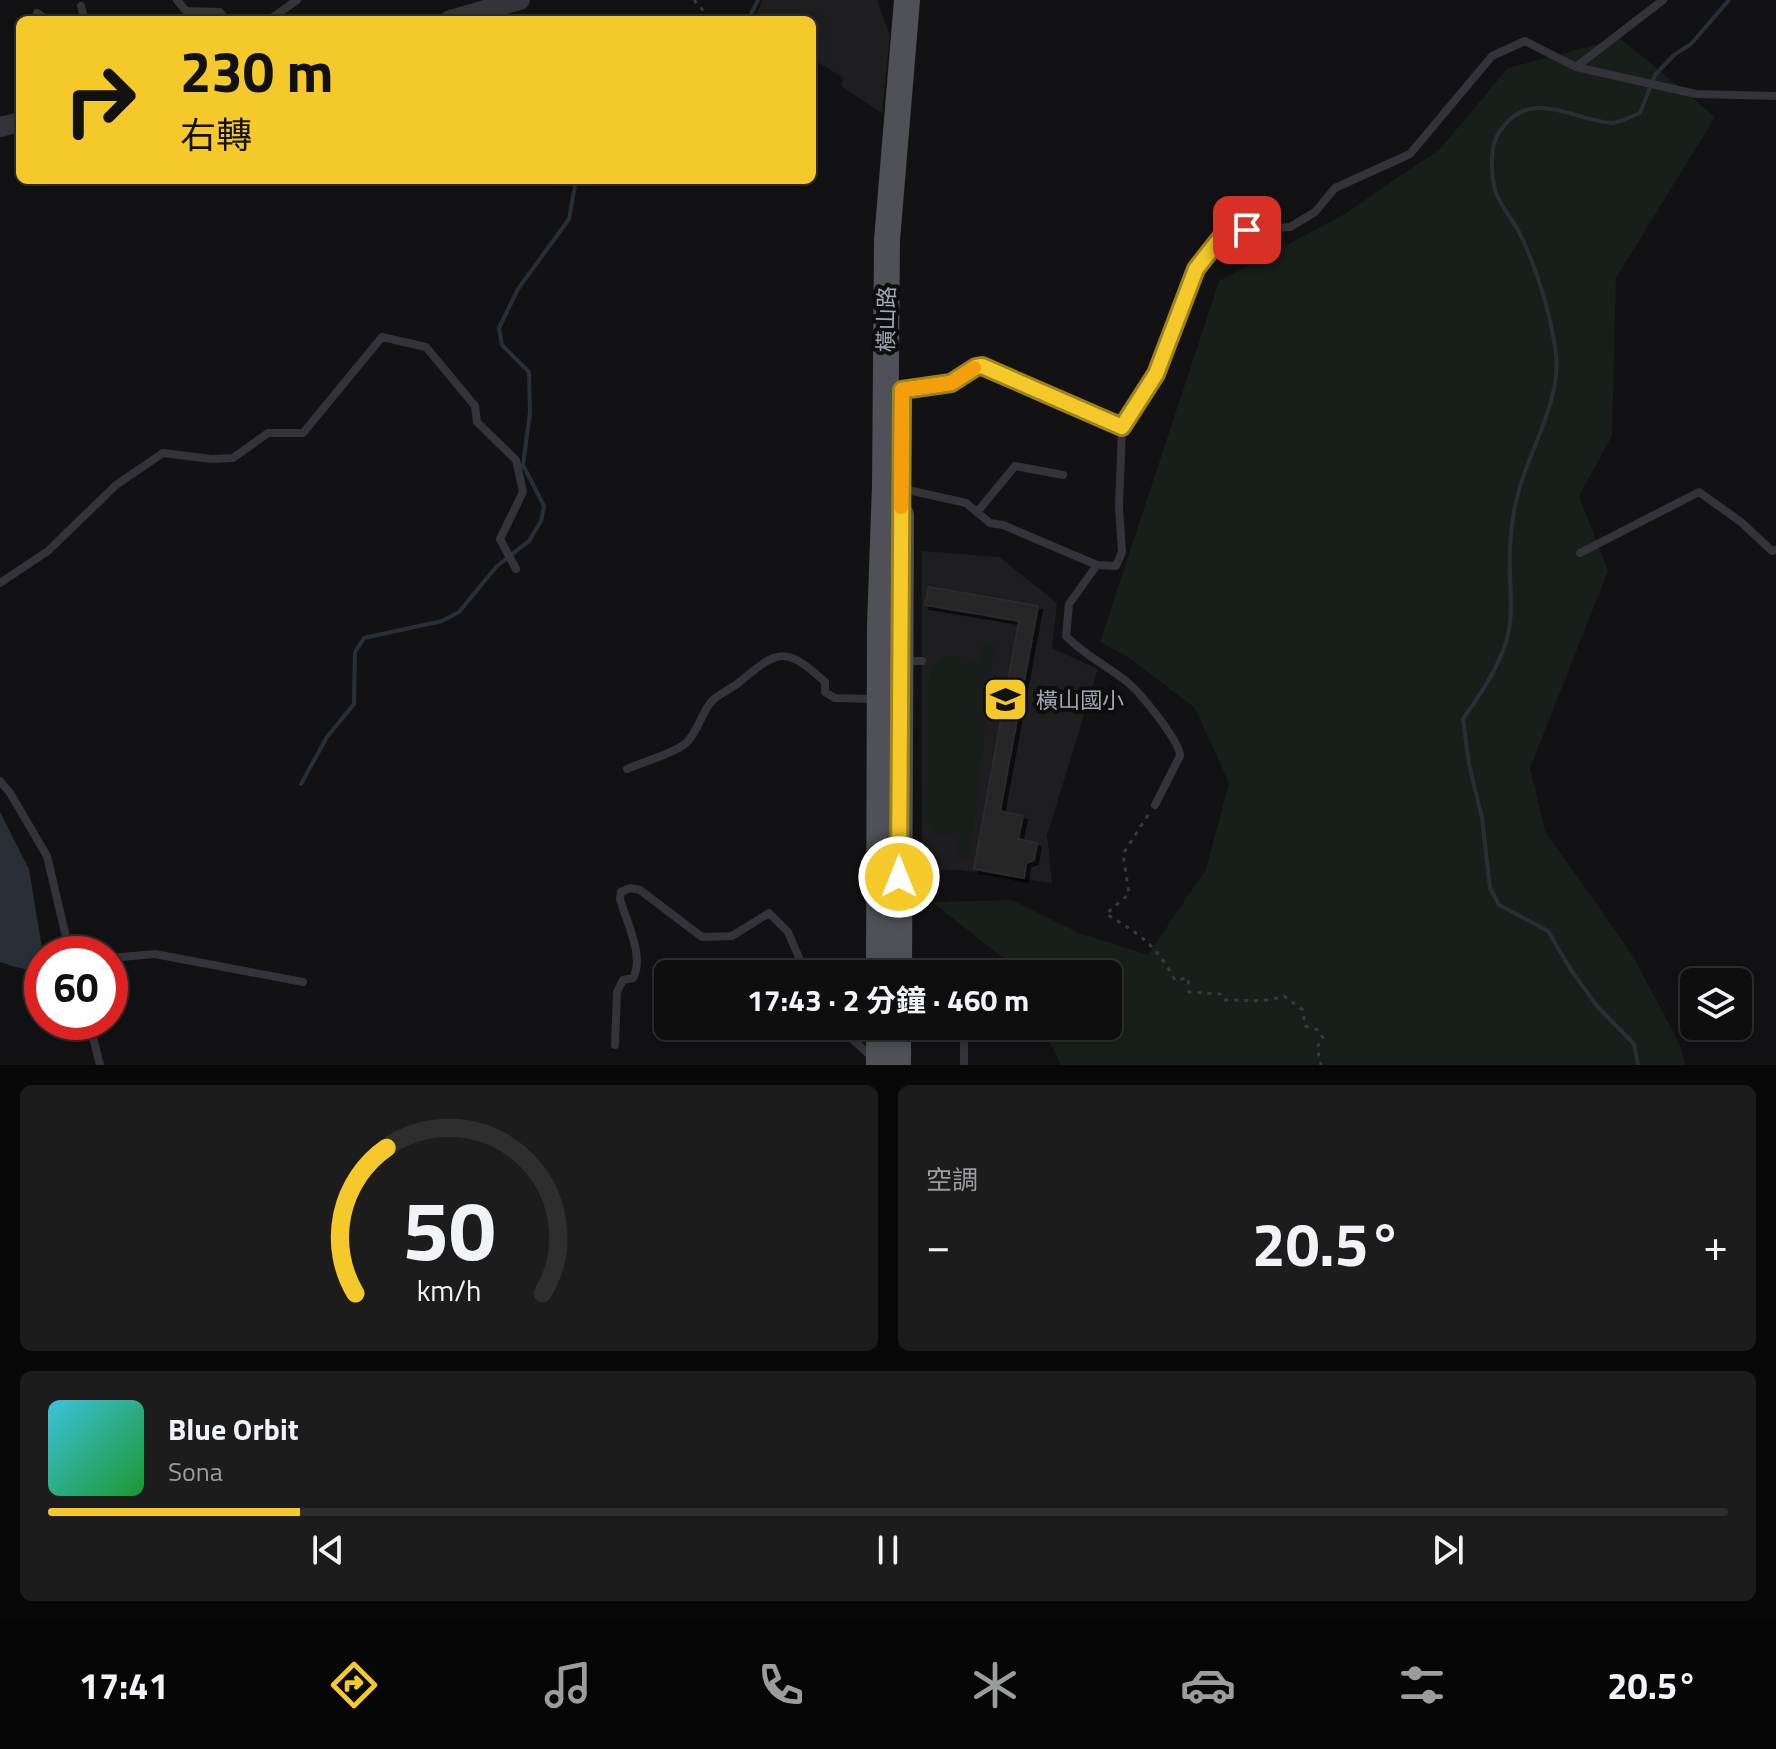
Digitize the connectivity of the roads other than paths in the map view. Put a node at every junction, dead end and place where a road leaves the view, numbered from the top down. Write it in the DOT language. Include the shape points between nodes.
graph roads {
  1 [pos="177,0"];
  2 [pos="297,0"];
  3 [pos="520,0"];
  4 [pos="907,0"];
  5 [pos="923,0"];
  6 [pos="1663,0"];
  7 [pos="81,6"];
  8 [pos="37,13"];
  9 [pos="41,16"];
  10 [pos="84,16"];
  11 [pos="223,16"];
  12 [pos="275,16"];
  13 [pos="464,16"];
  14 [pos="1576,67"];
  15 [pos="1776,96"];
  16 [pos="893,390"];
  17 [pos="1122,427"];
  18 [pos="1063,475"];
  19 [pos="893,487"];
  20 [pos="978,511"];
  21 [pos="1776,550"];
  22 [pos="1580,553"];
  23 [pos="1097,565"];
  24 [pos="516,569"];
  25 [pos="0,583"];
  26 [pos="901,661"];
  27 [pos="880,699"];
  28 [pos="627,769"];
  29 [pos="0,781"];
  30 [pos="1155,805"];
  31 [pos="66,936"];
  32 [pos="128,956"];
  33 [pos="800,960"];
  34 [pos="879,960"];
  35 [pos="899,960"];
  36 [pos="303,982"];
  37 [pos="94,1040"];
  38 [pos="856,1040"];
  39 [pos="882,1040"];
  40 [pos="894,1040"];
  41 [pos="964,1040"];
  42 [pos="615,1045"];
  43 [pos="886,1064"];
  44 [pos="100,1065"];
  45 [pos="964,1065"];
  1 -- 11 [label="lane" via="186,11"];
  2 -- 12 [label="lane"];
  3 -- 13 [label="street"];
  4 -- 16 [label="main road, 橫山路" via="887,240"];
  5 -- 16 [label="main road, 橫山路"];
  6 -- 14 [label="lane"];
  7 -- 10 [label="lane"];
  8 -- 9 [label="lane"];
  14 -- 15 [label="lane" via="1696,94"];
  14 -- 17 [label="lane" via="1525,41 1492,56 1410,154 1335,188 1315,212 1290,227 1225,232 1196,269 1156,374"];
  16 -- 17 [label="lane" via="951,383 982,366"];
  16 -- 19 [label="main road, 橫山路"];
  17 -- 23 [label="lane" via="1122,552 1116,566"];
  18 -- 20 [label="lane" via="1015,466"];
  19 -- 20 [label="lane" via="966,503"];
  19 -- 26 [label="main road, 橫山路"];
  20 -- 23 [label="lane" via="990,523"];
  21 -- 22 [label="lane" via="1699,492"];
  23 -- 30 [label="lane" via="1069,604 1066,636 1132,685 1176,742 1180,756"];
  24 -- 25 [label="lane" via="500,539 523,492 516,460 477,422 475,406 426,347 382,337 303,433 268,433 233,458 163,453 116,485 48,551"];
  26 -- 27 [label="main road, 橫山路"];
  26 -- 35 [label="main road, 橫山路"];
  27 -- 28 [label="lane" via="835,698 803,663 780,655 751,669 712,700 685,744"];
  27 -- 34 [label="main road, 橫山路"];
  29 -- 31 [label="lane" via="47,856"];
  32 -- 36 [label="lane" via="155,954"];
  33 -- 42 [label="lane" via="788,932 769,913 732,936 702,937 640,890 621,892 637,970 617,992"];
  37 -- 44 [label="lane"];
  38 -- 43 [label="lane"];
  39 -- 43 [label="main road"];
  40 -- 43 [label="main road"];
  41 -- 45 [label="lane"];
}
